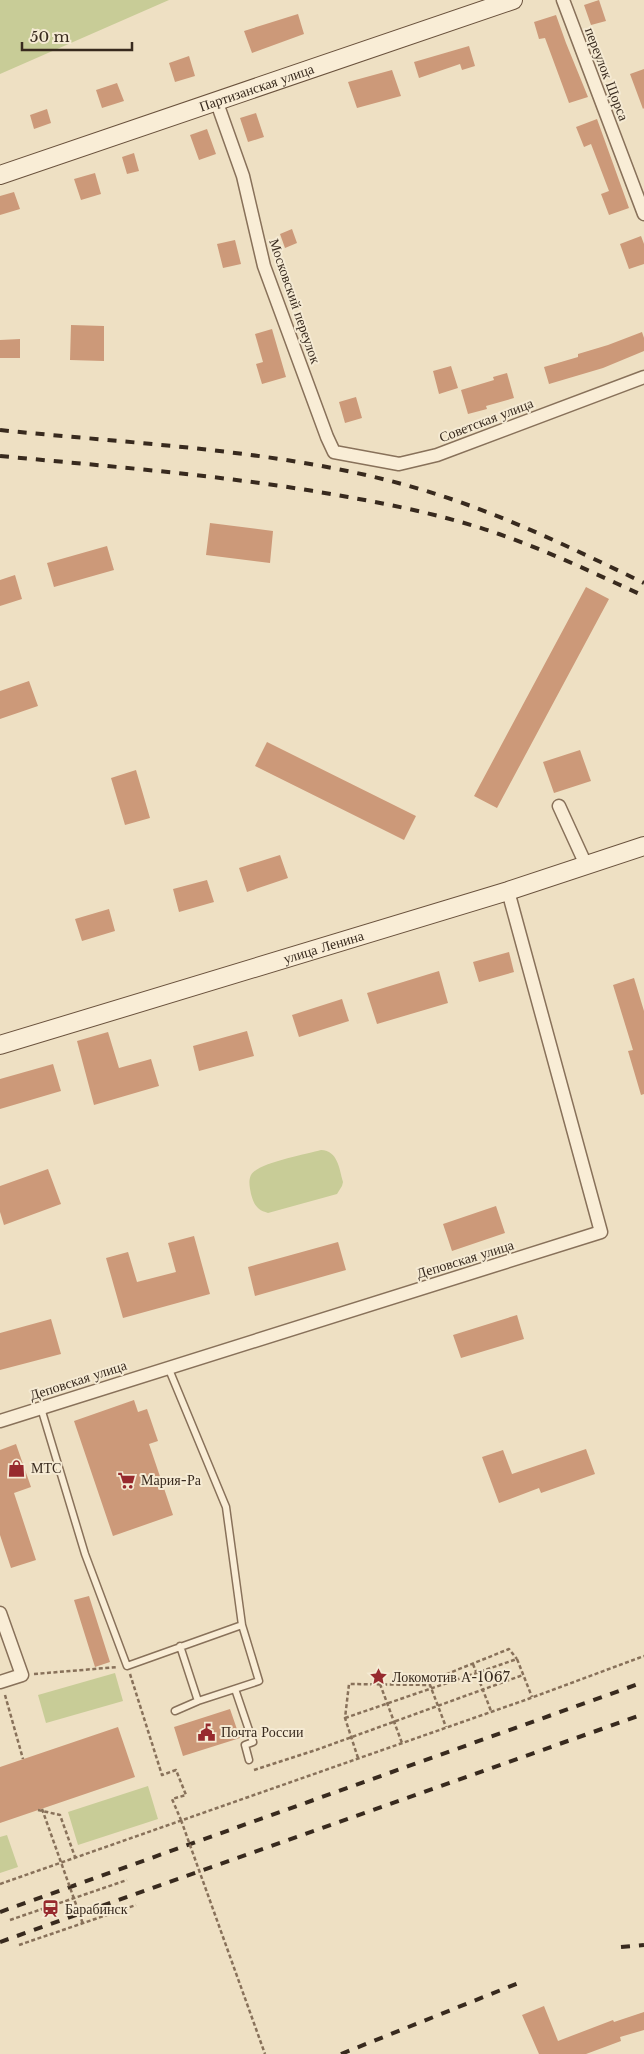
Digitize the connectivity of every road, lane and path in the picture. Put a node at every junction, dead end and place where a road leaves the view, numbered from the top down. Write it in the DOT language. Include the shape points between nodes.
graph roads {
  1 [pos="513,0"];
  2 [pos="563,0"];
  3 [pos="216,100"];
  4 [pos="0,174"];
  5 [pos="644,214"];
  6 [pos="644,377"];
  7 [pos="334,452"];
  8 [pos="559,806"];
  9 [pos="644,846"];
  10 [pos="586,866"];
  11 [pos="508,891"];
  12 [pos="0,1045"];
  13 [pos="168,1367"];
  14 [pos="41,1408"];
  15 [pos="0,1421"];
  16 [pos="0,1613"];
  17 [pos="242,1625"];
  18 [pos="180,1646"];
  19 [pos="644,1656"];
  20 [pos="517,1659"];
  21 [pos="473,1664"];
  22 [pos="127,1666"];
  23 [pos="477,1673"];
  24 [pos="22,1675"];
  25 [pos="524,1675"];
  26 [pos="1,1682"];
  27 [pos="380,1684"];
  28 [pos="420,1685"];
  29 [pos="431,1688"];
  30 [pos="235,1689"];
  31 [pos="483,1690"];
  32 [pos="532,1697"];
  33 [pos="198,1701"];
  34 [pos="387,1704"];
  35 [pos="438,1706"];
  36 [pos="174,1711"];
  37 [pos="491,1711"];
  38 [pos="345,1718"];
  39 [pos="394,1722"];
  40 [pos="446,1727"];
  41 [pos="351,1737"];
  42 [pos="402,1743"];
  43 [pos="358,1758"];
  44 [pos="23,1759"];
  45 [pos="249,1760"];
  46 [pos="75,1858"];
  47 [pos="127,1880"];
  48 [pos="0,1884"];
  49 [pos="74,1899"];
  50 [pos="136,1905"];
  51 [pos="10,1920"];
  52 [pos="83,1924"];
  53 [pos="19,1945"];
  54 [pos="265,2054"];
  1 -- 3 [label="main road, Партизанская улица"];
  2 -- 5 [label="street, переулок Щорса"];
  3 -- 4 [label="main road, Партизанская улица"];
  3 -- 7 [label="street, Московский переулок" via="243,176 264,266"];
  6 -- 7 [label="street, Советская улица" via="437,455 399,464"];
  8 -- 10 [label="street"];
  9 -- 10 [label="main road, улица Ленина"];
  10 -- 11 [label="main road, улица Ленина"];
  11 -- 12 [label="main road, улица Ленина"];
  11 -- 13 [label="street, Деповская улица" via="602,1232"];
  13 -- 14 [label="street, Деповская улица"];
  13 -- 17 [label="lane" via="226,1507"];
  14 -- 15 [label="street, Деповская улица"];
  14 -- 22 [label="lane" via="85,1554"];
  16 -- 24 [label="street"];
  17 -- 18 [label="lane"];
  17 -- 30 [label="lane" via="259,1681"];
  18 -- 22 [label="lane"];
  18 -- 33 [label="lane"];
  19 -- 32 [label="path"];
  20 -- 21 [label="path" via="509,1649"];
  20 -- 23 [label="path"];
  20 -- 25 [label="path"];
  21 -- 23 [label="path"];
  21 -- 28 [label="path"];
  22 -- 24 [label="path"];
  22 -- 54 [label="path, bridge" via="162,1775 176,1770 186,1795 172,1799"];
  23 -- 29 [label="path"];
  23 -- 31 [label="path"];
  24 -- 26 [label="street"];
  25 -- 31 [label="path"];
  25 -- 32 [label="path"];
  26 -- 44 [label="path"];
  27 -- 28 [label="path"];
  27 -- 34 [label="path"];
  27 -- 38 [label="path" via="350,1684"];
  28 -- 29 [label="path" via="430,1685"];
  29 -- 34 [label="path"];
  29 -- 35 [label="path"];
  30 -- 33 [label="lane"];
  30 -- 45 [label="lane" via="253,1742 245,1745"];
  31 -- 35 [label="path"];
  31 -- 37 [label="path"];
  32 -- 37 [label="path"];
  33 -- 36 [label="lane"];
  34 -- 38 [label="path"];
  34 -- 39 [label="path"];
  35 -- 39 [label="path"];
  35 -- 40 [label="path"];
  37 -- 40 [label="path"];
  38 -- 41 [label="path"];
  39 -- 41 [label="path"];
  39 -- 42 [label="path"];
  40 -- 42 [label="path"];
  41 -- 43 [label="path"];
  41 -- 45 [label="path" via="255,1770"];
  42 -- 43 [label="path"];
  43 -- 46 [label="path"];
  46 -- 48 [label="path"];
  46 -- 49 [label="path, bridge" via="60,1815 40,1809"];
  47 -- 49 [label="path"];
  49 -- 51 [label="path"];
  49 -- 52 [label="path, bridge"];
  50 -- 52 [label="path"];
  52 -- 53 [label="path"];
}
